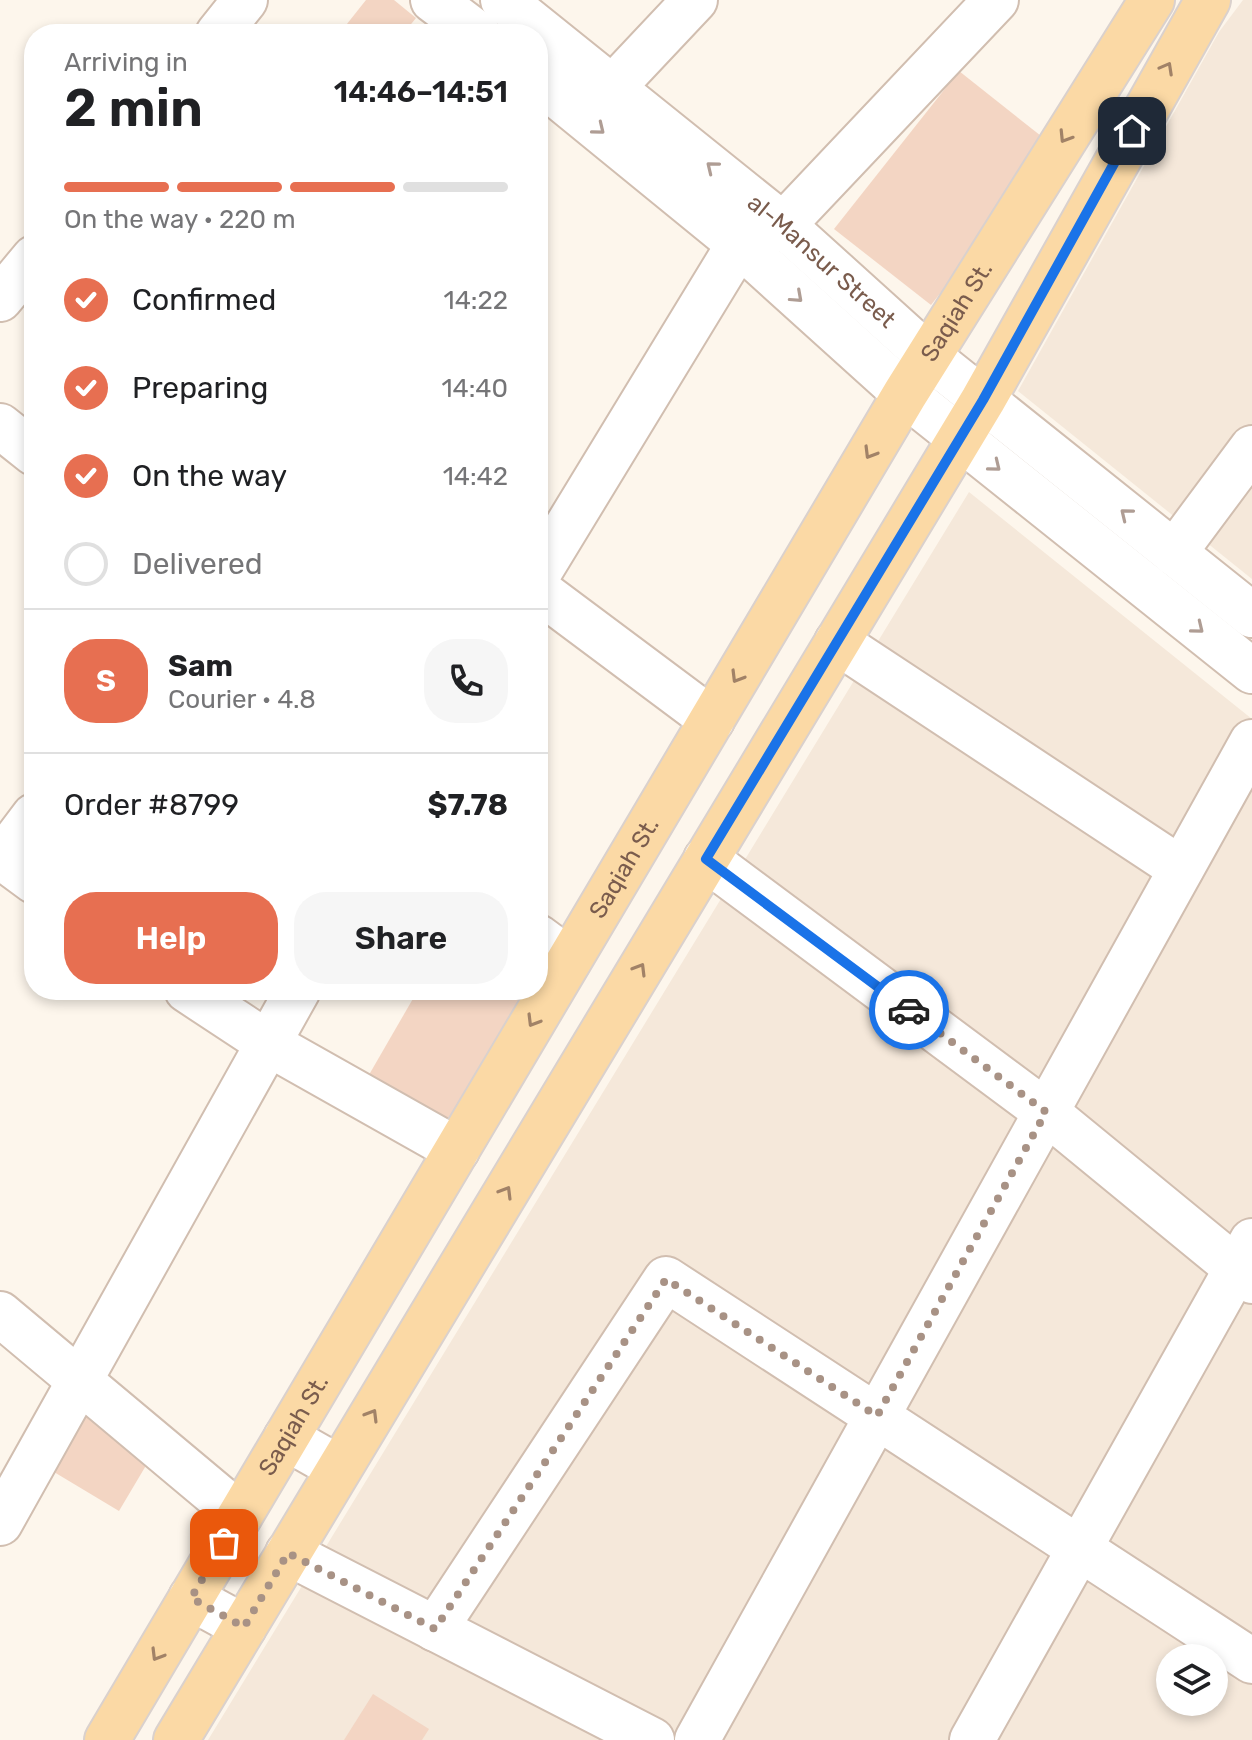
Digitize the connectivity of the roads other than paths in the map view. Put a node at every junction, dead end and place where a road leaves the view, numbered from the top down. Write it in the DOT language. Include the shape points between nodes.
graph roads {
  1 [pos="245,0"];
  2 [pos="503,0"];
  3 [pos="695,0"];
  4 [pos="996,0"];
  5 [pos="1152,0"];
  6 [pos="1208,0"];
  7 [pos="442,2"];
  8 [pos="226,24"];
  9 [pos="467,24"];
  10 [pos="520,24"];
  11 [pos="548,64"];
  12 [pos="566,90"];
  13 [pos="783,225"];
  14 [pos="739,244"];
  15 [pos="24,270"];
  16 [pos="0,299"];
  17 [pos="928,356"];
  18 [pos="905,394"];
  19 [pos="983,400"];
  20 [pos="0,426"];
  21 [pos="960,438"];
  22 [pos="24,445"];
  23 [pos="1252,448"];
  24 [pos="1174,553"];
  25 [pos="548,558"];
  26 [pos="548,597"];
  27 [pos="1252,615"];
  28 [pos="837,642"];
  29 [pos="1252,671"];
  30 [pos="712,720"];
  31 [pos="1252,742"];
  32 [pos="24,835"];
  33 [pos="706,859"];
  34 [pos="9,864"];
  35 [pos="1181,869"];
  36 [pos="554,948"];
  37 [pos="202,1000"];
  38 [pos="293,1000"];
  39 [pos="529,1000"];
  40 [pos="269,1044"];
  41 [pos="1046,1112"];
  42 [pos="457,1150"];
  43 [pos="1247,1264"];
  44 [pos="0,1314"];
  45 [pos="79,1381"];
  46 [pos="877,1416"];
  47 [pos="286,1438"];
  48 [pos="339,1468"];
  49 [pos="240,1515"];
  50 [pos="0,1523"];
  51 [pos="1080,1549"];
  52 [pos="288,1553"];
  53 [pos="191,1598"];
  54 [pos="244,1627"];
  55 [pos="435,1629"];
  56 [pos="1252,1661"];
  57 [pos="107,1740"];
  58 [pos="176,1740"];
  59 [pos="652,1740"];
  60 [pos="697,1740"];
  61 [pos="972,1740"];
  1 -- 8 [label="street"];
  2 -- 10 [label="street, al-Mansur Street"];
  3 -- 12 [label="street"];
  4 -- 13 [label="street"];
  5 -- 17 [label="main road, Saqiah St., one-way"];
  19 -- 6 [label="main road, one-way"];
  7 -- 9 [label="street"];
  11 -- 12 [label="street, al-Mansur Street"];
  13 -- 12 [label="street, al-Mansur Street, one-way"];
  12 -- 14 [label="street, al-Mansur Street, one-way"];
  13 -- 14 [label="street"];
  13 -- 17 [label="street, al-Mansur Street"];
  14 -- 18 [label="street, al-Mansur Street, one-way"];
  14 -- 25 [label="street"];
  15 -- 16 [label="street"];
  17 -- 18 [label="main road, Saqiah St."];
  17 -- 19 [label="street, al-Mansur Street"];
  18 -- 21 [label="street, al-Mansur Street"];
  18 -- 30 [label="main road, Saqiah St., one-way"];
  19 -- 21 [label="main road"];
  24 -- 19 [label="street, al-Mansur Street, one-way"];
  20 -- 22 [label="street"];
  21 -- 28 [label="main road"];
  21 -- 29 [label="street, al-Mansur Street, one-way"];
  23 -- 24 [label="street"];
  24 -- 27 [label="street, al-Mansur Street"];
  26 -- 30 [label="street"];
  28 -- 33 [label="main road"];
  28 -- 35 [label="street"];
  30 -- 36 [label="main road, Saqiah St."];
  31 -- 35 [label="street"];
  32 -- 34 [label="street"];
  33 -- 41 [label="street"];
  48 -- 33 [label="main road, one-way"];
  35 -- 41 [label="street"];
  37 -- 40 [label="street"];
  38 -- 40 [label="street"];
  39 -- 42 [label="main road, Saqiah St., one-way"];
  40 -- 42 [label="street"];
  40 -- 45 [label="street"];
  41 -- 43 [label="street"];
  41 -- 46 [label="street"];
  42 -- 47 [label="main road, Saqiah St."];
  43 -- 51 [label="street"];
  44 -- 45 [label="street"];
  45 -- 49 [label="street"];
  45 -- 50 [label="street"];
  46 -- 51 [label="street"];
  46 -- 55 [label="street" via="666,1279"];
  46 -- 60 [label="street"];
  47 -- 48 [label="street"];
  47 -- 49 [label="main road, Saqiah St."];
  48 -- 52 [label="main road"];
  49 -- 53 [label="main road, Saqiah St."];
  51 -- 56 [label="street"];
  51 -- 61 [label="street"];
  52 -- 54 [label="main road"];
  52 -- 55 [label="street"];
  53 -- 54 [label="street"];
  53 -- 57 [label="main road, Saqiah St., one-way"];
  54 -- 58 [label="main road"];
  55 -- 59 [label="street"];
}
